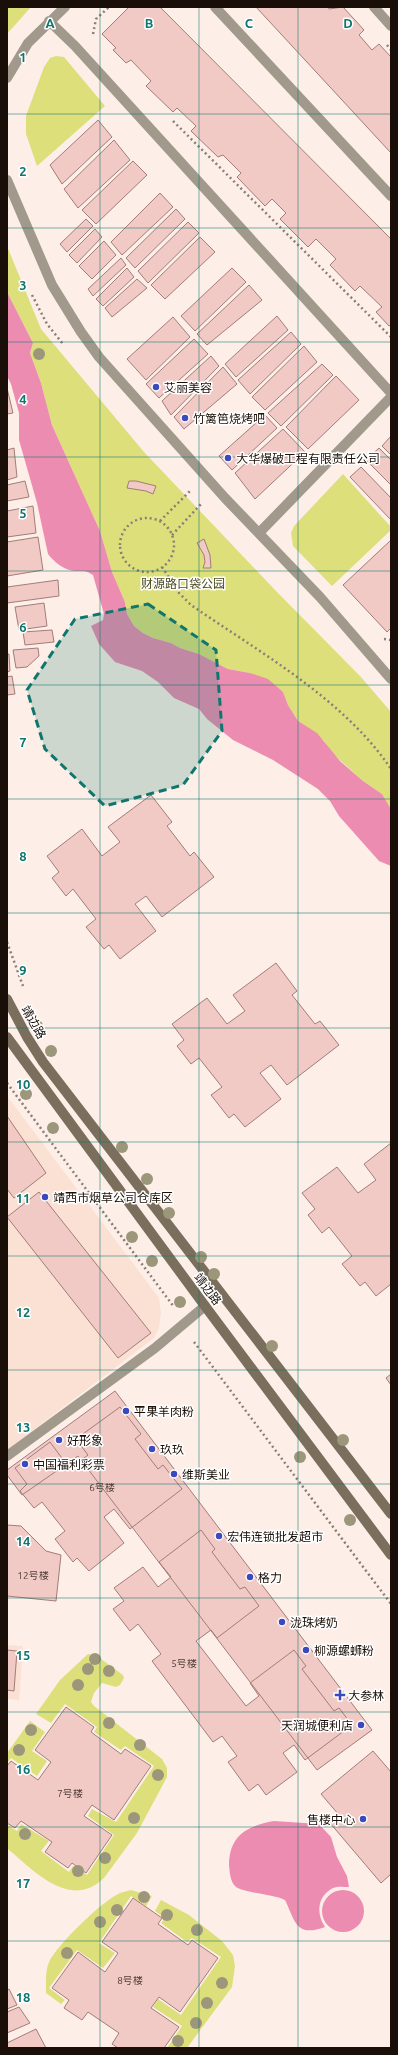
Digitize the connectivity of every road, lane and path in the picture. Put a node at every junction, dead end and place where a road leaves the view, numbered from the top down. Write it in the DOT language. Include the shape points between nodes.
graph roads {
  1 [pos="65,7"];
  2 [pos="109,7"];
  3 [pos="215,7"];
  4 [pos="374,7"];
  5 [pos="49,21"];
  6 [pos="391,26"];
  7 [pos="94,40"];
  8 [pos="7,78"];
  9 [pos="168,116"];
  10 [pos="7,180"];
  11 [pos="391,196"];
  12 [pos="391,337"];
  13 [pos="391,393"];
  14 [pos="391,397"];
  15 [pos="193,488"];
  16 [pos="204,501"];
  17 [pos="160,521"];
  18 [pos="260,532"];
  19 [pos="172,534"];
  20 [pos="162,567"];
  21 [pos="379,638"];
  22 [pos="391,640"];
  23 [pos="388,667"];
  24 [pos="391,679"];
  25 [pos="391,769"];
  26 [pos="7,999"];
  27 [pos="7,1037"];
  28 [pos="7,1082"];
  29 [pos="205,1306"];
  30 [pos="181,1326"];
  31 [pos="7,1456"];
  32 [pos="391,1514"];
  33 [pos="391,1555"];
  34 [pos="391,1604"];
  1 -- 5 [label="street"];
  2 -- 7 [label="path" via="96,19 93,28"];
  3 -- 11 [label="street"];
  4 -- 6 [label="street"];
  5 -- 8 [label="street" via="28,43"];
  5 -- 13 [label="street" via="75,46"];
  9 -- 12 [label="path"];
  10 -- 18 [label="street" via="52,285 81,332 162,428"];
  14 -- 18 [label="street"];
  15 -- 17 [label="path"];
  16 -- 19 [label="path"];
  17 -- 19 [label="path"];
  17 -- 20 [label="path" via="152,518 134,521 127,526 120,541 120,550 129,565 145,572"];
  18 -- 23 [label="street"];
  19 -- 20 [label="path" via="173,553"];
  20 -- 25 [label="path" via="179,593 191,605 311,687 367,737"];
  21 -- 22 [label="path"];
  23 -- 24 [label="street"];
  26 -- 32 [label="main road, 靖边路" via="43,1062"];
  27 -- 29 [label="main road, 靖边路"];
  28 -- 30 [label="path" via="175,1307"];
  29 -- 30 [label="street"];
  29 -- 33 [label="main road, 靖边路"];
  30 -- 31 [label="street" via="155,1348"];
  30 -- 34 [label="path"];
}
